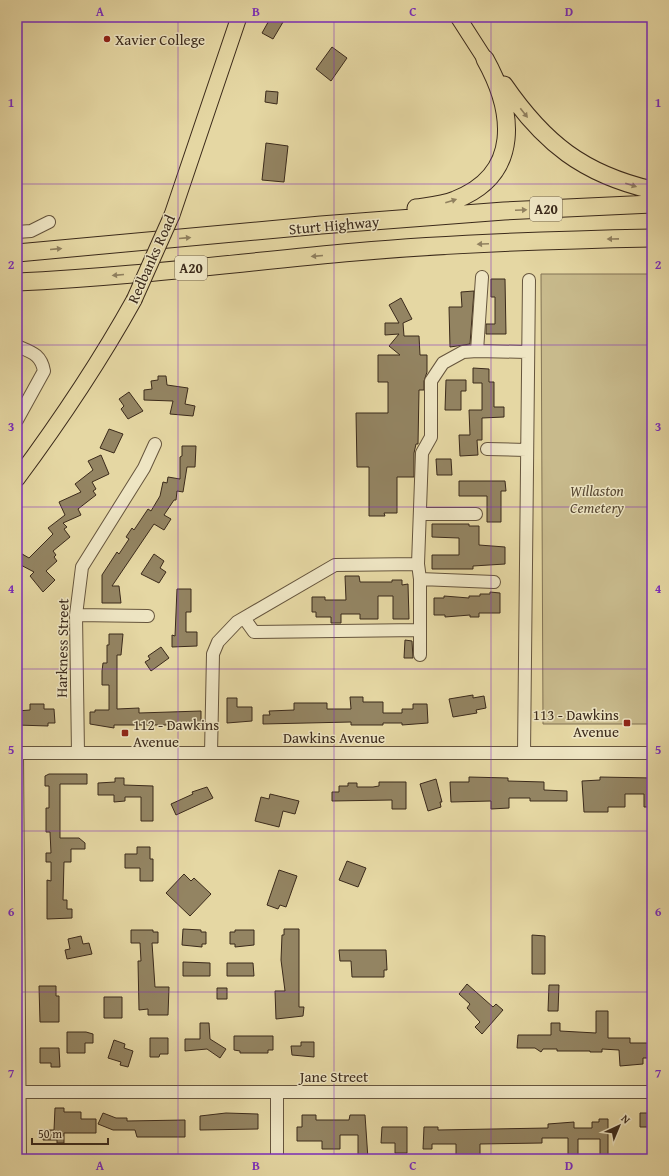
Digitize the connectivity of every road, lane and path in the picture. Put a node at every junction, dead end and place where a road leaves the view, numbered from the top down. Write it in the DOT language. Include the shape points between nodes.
graph roads {
  1 [pos="239,17"];
  2 [pos="458,17"];
  3 [pos="485,59"];
  4 [pos="652,190"];
  5 [pos="652,204"];
  6 [pos="50,222"];
  7 [pos="321,225"];
  8 [pos="17,232"];
  9 [pos="652,238"];
  10 [pos="17,253"];
  11 [pos="482,277"];
  12 [pos="529,280"];
  13 [pos="17,282"];
  14 [pos="17,346"];
  15 [pos="477,351"];
  16 [pos="527,352"];
  17 [pos="17,420"];
  18 [pos="155,444"];
  19 [pos="487,449"];
  20 [pos="526,450"];
  21 [pos="17,478"];
  22 [pos="421,514"];
  23 [pos="476,514"];
  24 [pos="418,564"];
  25 [pos="420,579"];
  26 [pos="494,582"];
  27 [pos="76,615"];
  28 [pos="148,616"];
  29 [pos="244,618"];
  30 [pos="420,630"];
  31 [pos="420,655"];
  32 [pos="17,753"];
  33 [pos="78,753"];
  34 [pos="211,753"];
  35 [pos="524,753"];
  36 [pos="652,753"];
  37 [pos="18,1092"];
  38 [pos="277,1092"];
  39 [pos="652,1092"];
  40 [pos="20,1159"];
  41 [pos="277,1159"];
  1 -- 21 [label="main road, Redbanks Road, bridge" via="172,215 134,300 108,347 54,430"];
  2 -- 3 [label="main road"];
  3 -- 4 [label="highway, one-way" via="524,114 564,151 608,177"];
  7 -- 3 [label="highway, one-way" via="454,200 472,191 488,177 504,150 507,121 499,86"];
  7 -- 5 [label="highway, Sturt Highway / A20, one-way" via="504,211"];
  6 -- 8 [label="street" via="31,231"];
  10 -- 7 [label="highway, Sturt Highway / A20, one-way"];
  9 -- 13 [label="highway, Sturt Highway / A20, one-way" via="372,251"];
  11 -- 15 [label="street"];
  12 -- 16 [label="street"];
  14 -- 17 [label="street" via="34,353 42,363 44,371"];
  15 -- 16 [label="street"];
  15 -- 22 [label="street" via="463,352 443,363 431,381 431,437 422,453"];
  16 -- 20 [label="street"];
  18 -- 27 [label="street, Harkness Street" via="144,468 82,567"];
  19 -- 20 [label="street"];
  20 -- 35 [label="street"];
  22 -- 23 [label="street"];
  22 -- 24 [label="street"];
  24 -- 25 [label="street"];
  24 -- 29 [label="street" via="335,565"];
  25 -- 26 [label="street"];
  25 -- 30 [label="street"];
  27 -- 28 [label="street"];
  27 -- 33 [label="street, Harkness Street"];
  29 -- 30 [label="street" via="254,632"];
  29 -- 34 [label="street" via="218,642 213,654"];
  30 -- 31 [label="street"];
  32 -- 33 [label="street, Dawkins Avenue"];
  32 -- 37 [label="street"];
  33 -- 34 [label="street, Dawkins Avenue"];
  34 -- 35 [label="street, Dawkins Avenue"];
  35 -- 36 [label="street, Dawkins Avenue"];
  37 -- 38 [label="street, Jane Street"];
  37 -- 40 [label="street"];
  38 -- 39 [label="street, Jane Street"];
  38 -- 41 [label="street"];
}
